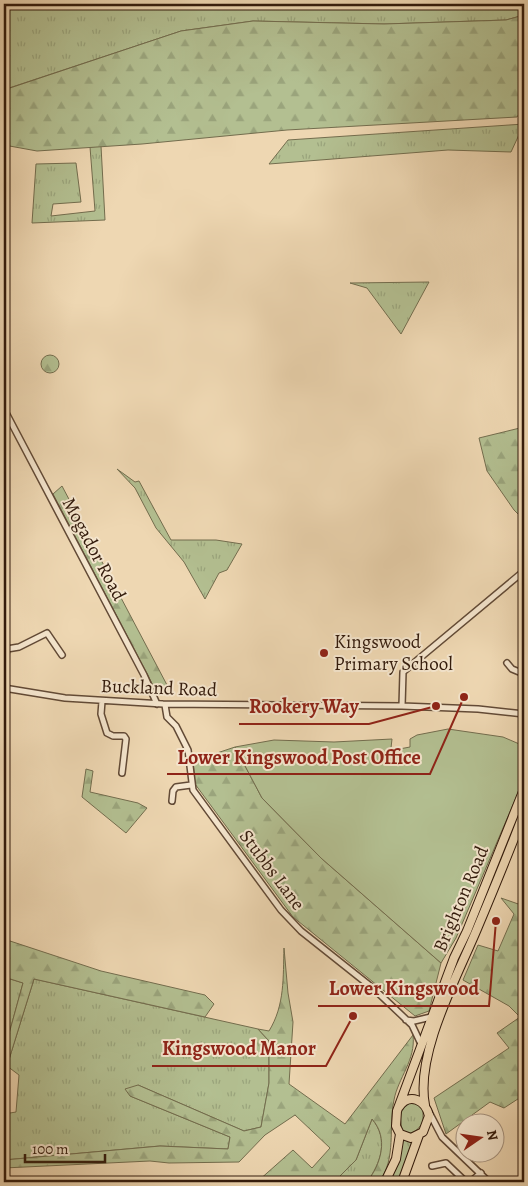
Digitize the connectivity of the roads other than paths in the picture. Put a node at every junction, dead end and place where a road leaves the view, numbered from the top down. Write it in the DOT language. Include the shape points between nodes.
graph roads {
  1 [pos="4,409"];
  2 [pos="524,571"];
  3 [pos="5,648"];
  4 [pos="62,655"];
  5 [pos="507,663"];
  6 [pos="4,664"];
  7 [pos="524,674"];
  8 [pos="4,688"];
  9 [pos="102,701"];
  10 [pos="157,704"];
  11 [pos="165,704"];
  12 [pos="402,706"];
  13 [pos="524,714"];
  14 [pos="122,773"];
  15 [pos="191,785"];
  16 [pos="524,789"];
  17 [pos="172,801"];
  18 [pos="524,813"];
  19 [pos="431,1017"];
  20 [pos="406,1020"];
  21 [pos="421,1044"];
  22 [pos="399,1107"];
  23 [pos="426,1107"];
  24 [pos="437,1131"];
  25 [pos="400,1134"];
  26 [pos="421,1134"];
  27 [pos="432,1166"];
  28 [pos="481,1173"];
  29 [pos="384,1182"];
  30 [pos="402,1182"];
  31 [pos="466,1182"];
  32 [pos="470,1182"];
  33 [pos="489,1182"];
  1 -- 10 [label="street, Mogador Road"];
  2 -- 12 [label="street" via="403,672"];
  3 -- 4 [label="street" via="19,647 47,633"];
  3 -- 6 [label="street"];
  5 -- 7 [label="street"];
  8 -- 9 [label="street, Buckland Road"];
  9 -- 10 [label="street, Buckland Road"];
  9 -- 14 [label="street" via="101,714 107,733 126,739"];
  10 -- 11 [label="street, Buckland Road"];
  11 -- 12 [label="street, Buckland Road"];
  11 -- 15 [label="street" via="167,717 176,726 188,750"];
  12 -- 13 [label="street, Buckland Road"];
  15 -- 17 [label="street" via="176,786"];
  15 -- 20 [label="street, Stubbs Lane" via="290,921 374,989"];
  16 -- 19 [label="highway, Brighton Road"];
  18 -- 23 [label="highway, Brighton Road" via="443,1008 425,1072 423,1094"];
  19 -- 20 [label="street"];
  19 -- 21 [label="highway, Brighton Road"];
  20 -- 21 [label="street, Stubbs Lane" via="418,1034"];
  21 -- 22 [label="highway, Brighton Road"];
  22 -- 23 [label="highway" via="412,1099"];
  22 -- 25 [label="highway" via="396,1118"];
  23 -- 24 [label="street"];
  23 -- 26 [label="highway" via="429,1116"];
  24 -- 26 [label="street"];
  24 -- 28 [label="street"];
  25 -- 26 [label="highway" via="411,1138"];
  25 -- 29 [label="highway" via="396,1159"];
  26 -- 30 [label="highway"];
  27 -- 31 [label="street" via="451,1165"];
  28 -- 32 [label="street"];
  28 -- 33 [label="street"];
}
